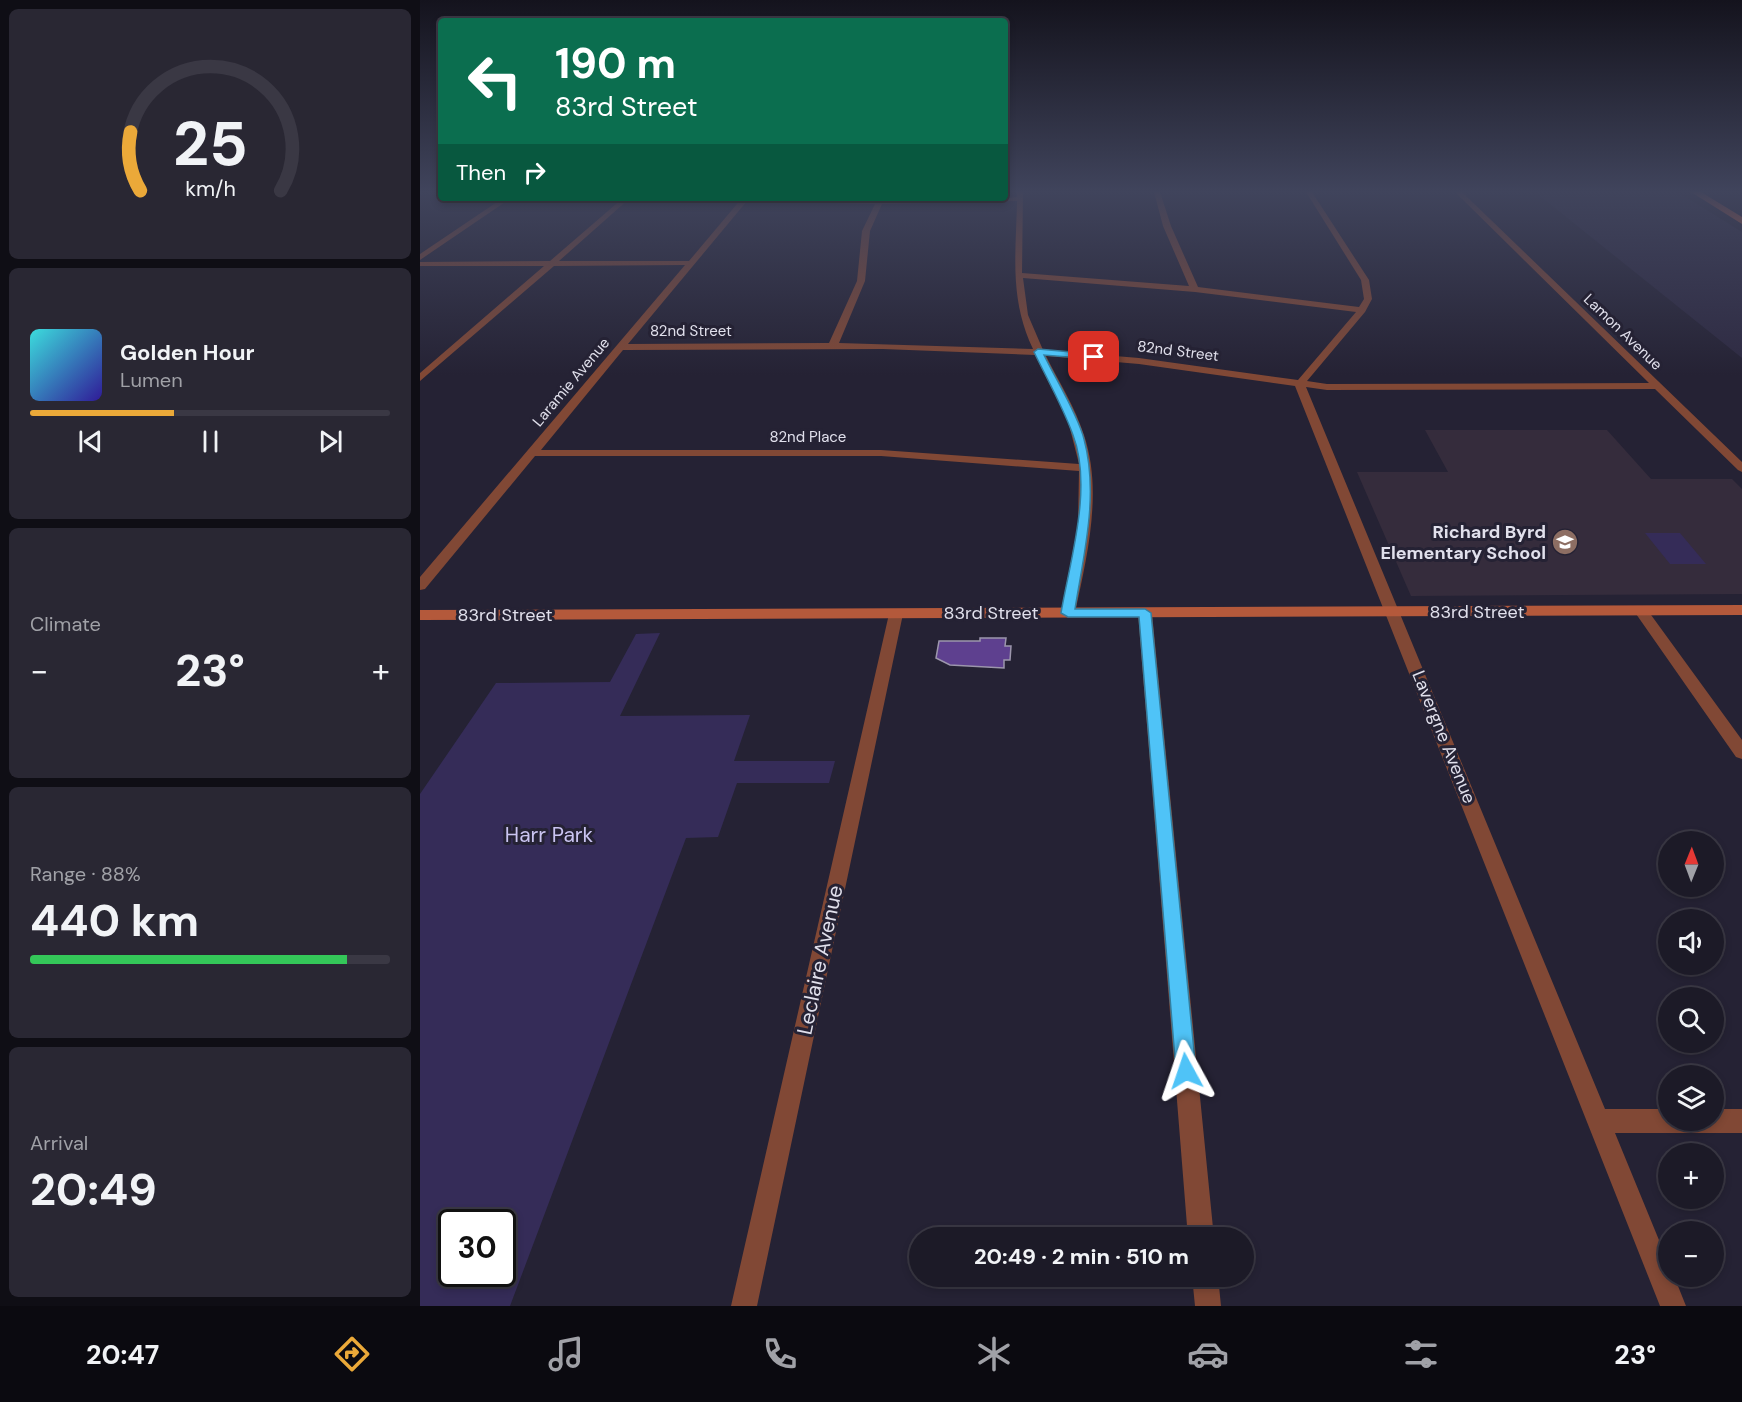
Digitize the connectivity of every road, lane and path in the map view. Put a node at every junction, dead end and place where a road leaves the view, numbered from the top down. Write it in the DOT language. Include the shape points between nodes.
graph roads {
  1 [pos="564,253"];
  2 [pos="700,253"];
  3 [pos="864,253"];
  4 [pos="1019,253"];
  5 [pos="1179,253"];
  6 [pos="1348,253"];
  7 [pos="1521,253"];
  8 [pos="691,263"];
  9 [pos="420,264"];
  10 [pos="551,264"];
  11 [pos="1020,275"];
  12 [pos="1195,289"];
  13 [pos="1362,310"];
  14 [pos="833,346"];
  15 [pos="621,347"];
  16 [pos="1038,352"];
  17 [pos="420,378"];
  18 [pos="1300,385"];
  19 [pos="1658,386"];
  20 [pos="531,453"];
  21 [pos="1084,468"];
  22 [pos="1742,468"];
  23 [pos="420,586"];
  24 [pos="1742,610"];
  25 [pos="1641,611"];
  26 [pos="1394,612"];
  27 [pos="1068,613"];
  28 [pos="1145,613"];
  29 [pos="896,614"];
  30 [pos="420,615"];
  31 [pos="1742,753"];
  32 [pos="1598,1121"];
  33 [pos="1742,1121"];
  34 [pos="1200,1227"];
  35 [pos="1206,1287"];
  36 [pos="744,1306"];
  37 [pos="1208,1306"];
  38 [pos="1673,1306"];
  1 -- 10 [label="street"];
  2 -- 8 [label="street, Laramie Avenue"];
  3 -- 14 [label="street" via="861,281"];
  4 -- 11 [label="street"];
  5 -- 12 [label="street"];
  6 -- 13 [label="street" via="1365,280 1368,299"];
  7 -- 19 [label="street, Lamon Avenue"];
  8 -- 10 [label="street"];
  8 -- 15 [label="street, Laramie Avenue"];
  9 -- 10 [label="street"];
  10 -- 17 [label="street"];
  11 -- 12 [label="street"];
  11 -- 16 [label="street" via="1024,315"];
  12 -- 13 [label="street"];
  13 -- 18 [label="street"];
  14 -- 15 [label="street, 82nd Street"];
  14 -- 16 [label="street, 82nd Street"];
  15 -- 20 [label="street, Laramie Avenue"];
  16 -- 18 [label="street, 82nd Street" via="1193,368"];
  16 -- 21 [label="street" via="1079,437"];
  18 -- 19 [label="street, 82nd Street"];
  18 -- 26 [label="street, Lavergne Avenue"];
  19 -- 22 [label="street, Lamon Avenue"];
  20 -- 21 [label="street, 82nd Place" via="881,453"];
  20 -- 23 [label="street, Laramie Avenue"];
  21 -- 27 [label="street" via="1087,495"];
  24 -- 25 [label="street, 83rd Street"];
  25 -- 26 [label="street, 83rd Street"];
  25 -- 31 [label="street"];
  26 -- 28 [label="street, 83rd Street"];
  26 -- 32 [label="street, Lavergne Avenue"];
  27 -- 28 [label="street, 83rd Street"];
  27 -- 29 [label="street, 83rd Street"];
  28 -- 34 [label="street"];
  29 -- 30 [label="street, 83rd Street"];
  29 -- 36 [label="street, Leclaire Avenue"];
  32 -- 33 [label="street"];
  32 -- 38 [label="street, Lavergne Avenue"];
  35 -- 37 [label="street"];
}
